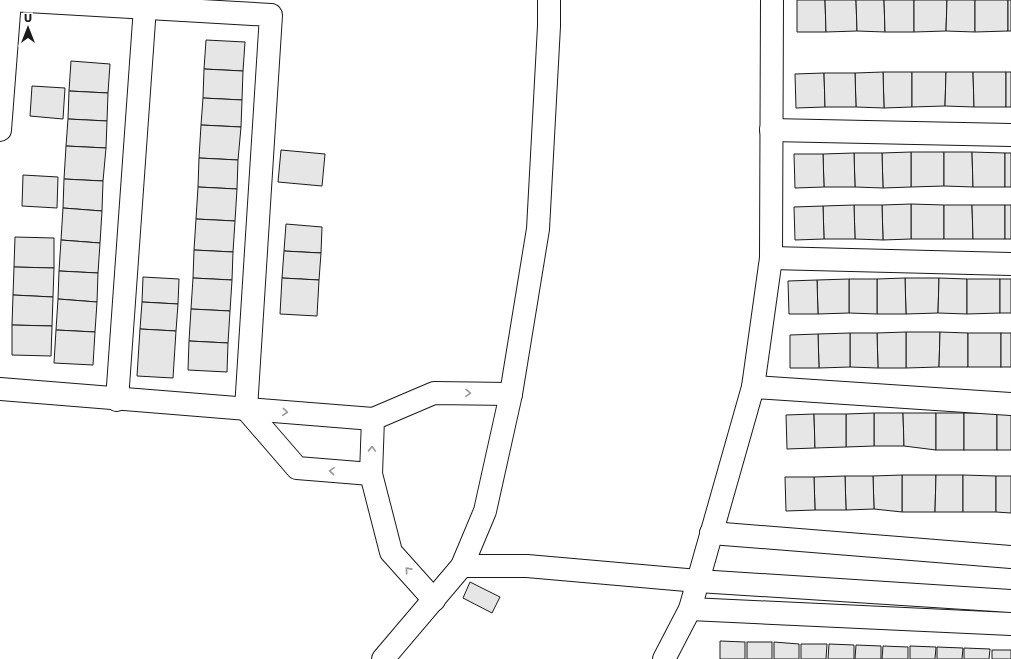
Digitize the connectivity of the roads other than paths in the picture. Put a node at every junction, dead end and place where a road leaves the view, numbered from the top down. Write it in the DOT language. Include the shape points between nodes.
graph roads {
  1 [pos="549,0"];
  2 [pos="772,0"];
  3 [pos="145,7"];
  4 [pos="0,130"];
  5 [pos="771,130"];
  6 [pos="1011,135"];
  7 [pos="771,258"];
  8 [pos="1011,264"];
  9 [pos="753,387"];
  10 [pos="0,389"];
  11 [pos="511,394"];
  12 [pos="117,400"];
  13 [pos="1011,404"];
  14 [pos="246,409"];
  15 [pos="373,419"];
  16 [pos="371,474"];
  17 [pos="711,533"];
  18 [pos="1011,557"];
  19 [pos="462,566"];
  20 [pos="698,581"];
  21 [pos="434,600"];
  22 [pos="1011,601"];
  23 [pos="690,609"];
  24 [pos="1011,624"];
  25 [pos="383,659"];
  26 [pos="664,659"];
  1 -- 11 [label="street" via="538,229"];
  2 -- 5 [label="street"];
  3 -- 4 [label="street" via="10,0"];
  3 -- 12 [label="street"];
  3 -- 14 [label="street" via="271,14"];
  5 -- 6 [label="street"];
  5 -- 7 [label="street"];
  7 -- 8 [label="street"];
  7 -- 9 [label="street"];
  9 -- 13 [label="street"];
  9 -- 17 [label="street"];
  10 -- 12 [label="street"];
  15 -- 11 [label="street, one-way" via="434,393"];
  11 -- 19 [label="street" via="485,511"];
  12 -- 14 [label="street"];
  14 -- 15 [label="street, one-way"];
  16 -- 14 [label="street, one-way" via="297,468"];
  16 -- 15 [label="street, one-way"];
  21 -- 16 [label="street, one-way" via="391,552"];
  17 -- 18 [label="street"];
  17 -- 20 [label="street"];
  19 -- 20 [label="street" via="527,566"];
  19 -- 21 [label="street"];
  20 -- 22 [label="street"];
  20 -- 23 [label="street"];
  21 -- 25 [label="street"];
  23 -- 24 [label="street"];
  23 -- 26 [label="street"];
}
